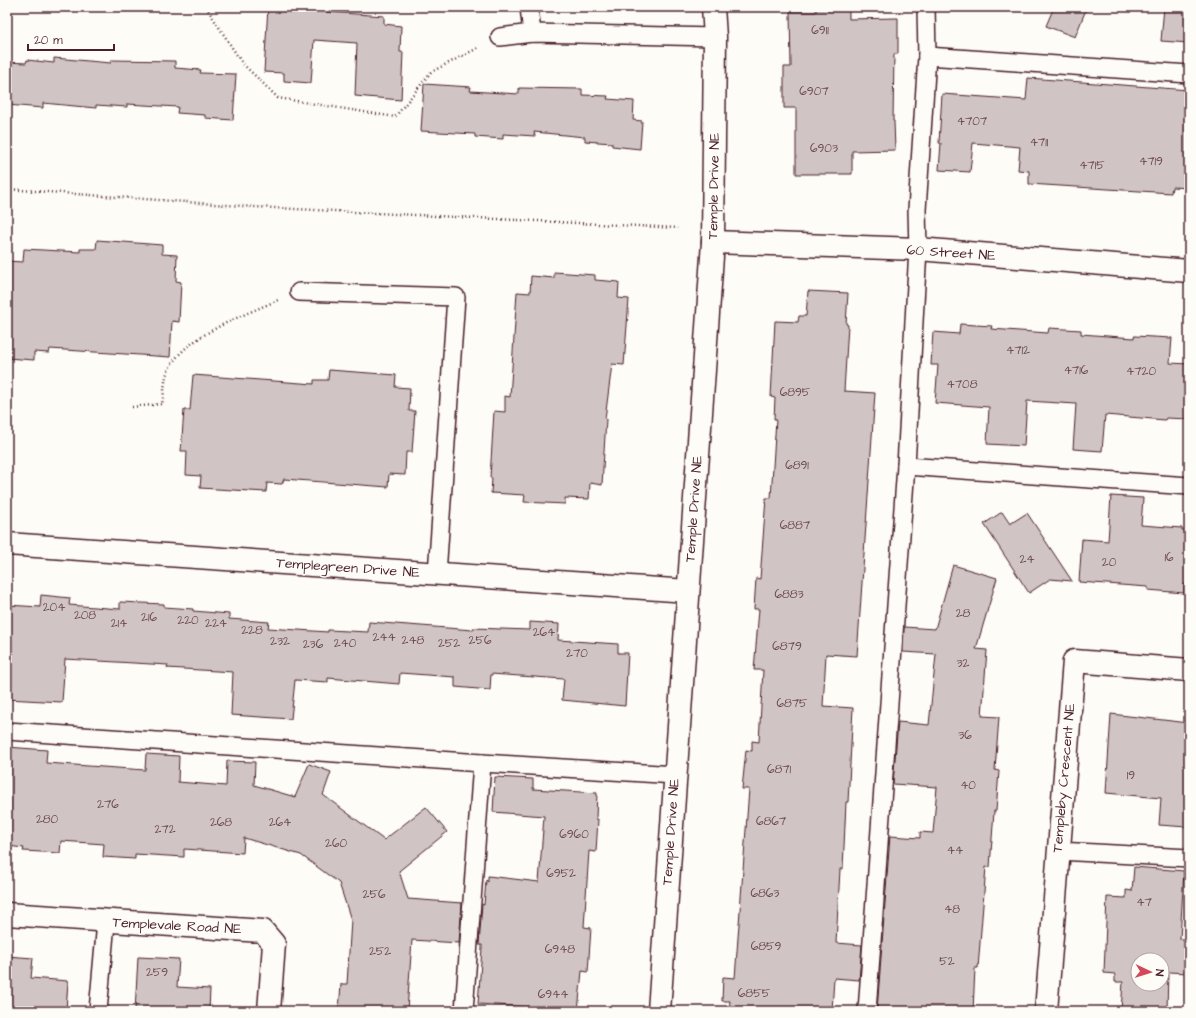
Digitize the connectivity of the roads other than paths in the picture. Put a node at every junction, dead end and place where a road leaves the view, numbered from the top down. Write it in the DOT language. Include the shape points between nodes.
graph roads {
  1 [pos="529,7"];
  2 [pos="712,7"];
  3 [pos="926,7"];
  4 [pos="532,33"];
  5 [pos="500,37"];
  6 [pos="715,37"];
  7 [pos="927,56"];
  8 [pos="1189,74"];
  9 [pos="713,242"];
  10 [pos="918,250"];
  11 [pos="1189,271"];
  12 [pos="299,292"];
  13 [pos="906,466"];
  14 [pos="1189,486"];
  15 [pos="7,544"];
  16 [pos="437,574"];
  17 [pos="688,592"];
  18 [pos="1189,670"];
  19 [pos="7,731"];
  20 [pos="482,763"];
  21 [pos="676,775"];
  22 [pos="1058,851"];
  23 [pos="1189,858"];
  24 [pos="7,914"];
  25 [pos="106,922"];
  26 [pos="98,1011"];
  27 [pos="269,1011"];
  28 [pos="464,1011"];
  29 [pos="659,1011"];
  30 [pos="867,1011"];
  31 [pos="1046,1011"];
  1 -- 4 [label="lane"];
  2 -- 6 [label="street, Temple Drive NE"];
  3 -- 7 [label="lane"];
  4 -- 5 [label="lane"];
  4 -- 6 [label="lane"];
  6 -- 9 [label="street, Temple Drive NE"];
  7 -- 8 [label="lane"];
  7 -- 10 [label="lane" via="917,210"];
  9 -- 10 [label="street, 60 Street NE"];
  9 -- 17 [label="street, Temple Drive NE"];
  10 -- 11 [label="street, 60 Street NE"];
  10 -- 13 [label="lane"];
  12 -- 16 [label="lane" via="456,297"];
  13 -- 14 [label="lane"];
  13 -- 30 [label="lane"];
  15 -- 16 [label="street, Templegreen Drive NE"];
  16 -- 17 [label="street, Templegreen Drive NE"];
  17 -- 21 [label="street, Temple Drive NE"];
  18 -- 22 [label="street, Templeby Crescent NE" via="1074,661"];
  19 -- 20 [label="lane"];
  20 -- 21 [label="lane"];
  20 -- 28 [label="lane"];
  21 -- 29 [label="street, Temple Drive NE"];
  22 -- 23 [label="lane"];
  22 -- 31 [label="street, Templeby Crescent NE"];
  24 -- 25 [label="street, Templevale Road NE"];
  25 -- 26 [label="lane"];
  25 -- 27 [label="street, Templevale Road NE" via="263,931 274,944"];
}
